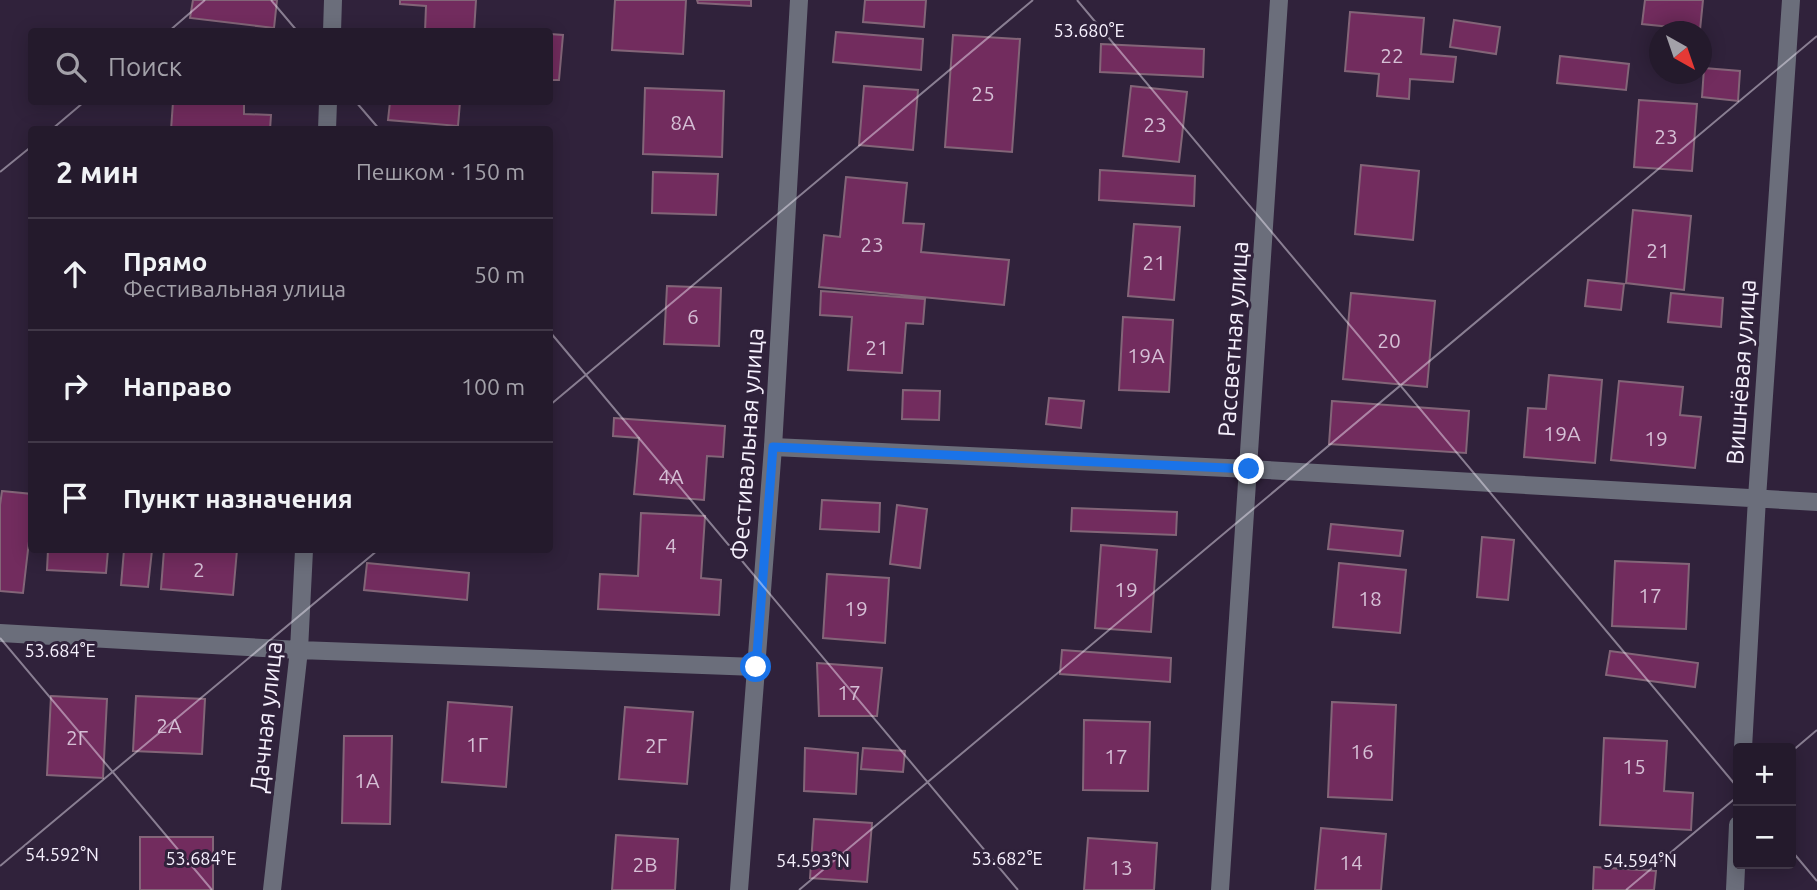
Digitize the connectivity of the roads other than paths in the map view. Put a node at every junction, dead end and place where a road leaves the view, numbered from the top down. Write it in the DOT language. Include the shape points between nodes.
graph roads {
  1 [pos="334,0"];
  2 [pos="799,0"];
  3 [pos="1279,0"];
  4 [pos="1791,0"];
  5 [pos="332,28"];
  6 [pos="328,105"];
  7 [pos="327,126"];
  8 [pos="773,447"];
  9 [pos="1249,469"];
  10 [pos="1757,498"];
  11 [pos="1817,502"];
  12 [pos="304,553"];
  13 [pos="0,633"];
  14 [pos="299,650"];
  15 [pos="756,667"];
  16 [pos="1743,743"];
  17 [pos="1736,869"];
  18 [pos="272,890"];
  19 [pos="739,890"];
  20 [pos="1220,890"];
  21 [pos="1735,890"];
  1 -- 5 [label="street"];
  2 -- 8 [label="street, Фестивальная улица"];
  3 -- 9 [label="street, Рассветная улица"];
  4 -- 10 [label="street, Вишнёвая улица"];
  6 -- 7 [label="street"];
  8 -- 9 [label="street"];
  8 -- 15 [label="street, Фестивальная улица"];
  9 -- 10 [label="street"];
  9 -- 20 [label="street, Рассветная улица"];
  10 -- 11 [label="street"];
  10 -- 16 [label="street, Вишнёвая улица"];
  12 -- 14 [label="street, Дачная улица"];
  13 -- 14 [label="street"];
  14 -- 15 [label="street"];
  14 -- 18 [label="street, Дачная улица"];
  15 -- 19 [label="street, Фестивальная улица"];
  17 -- 21 [label="street"];
}
